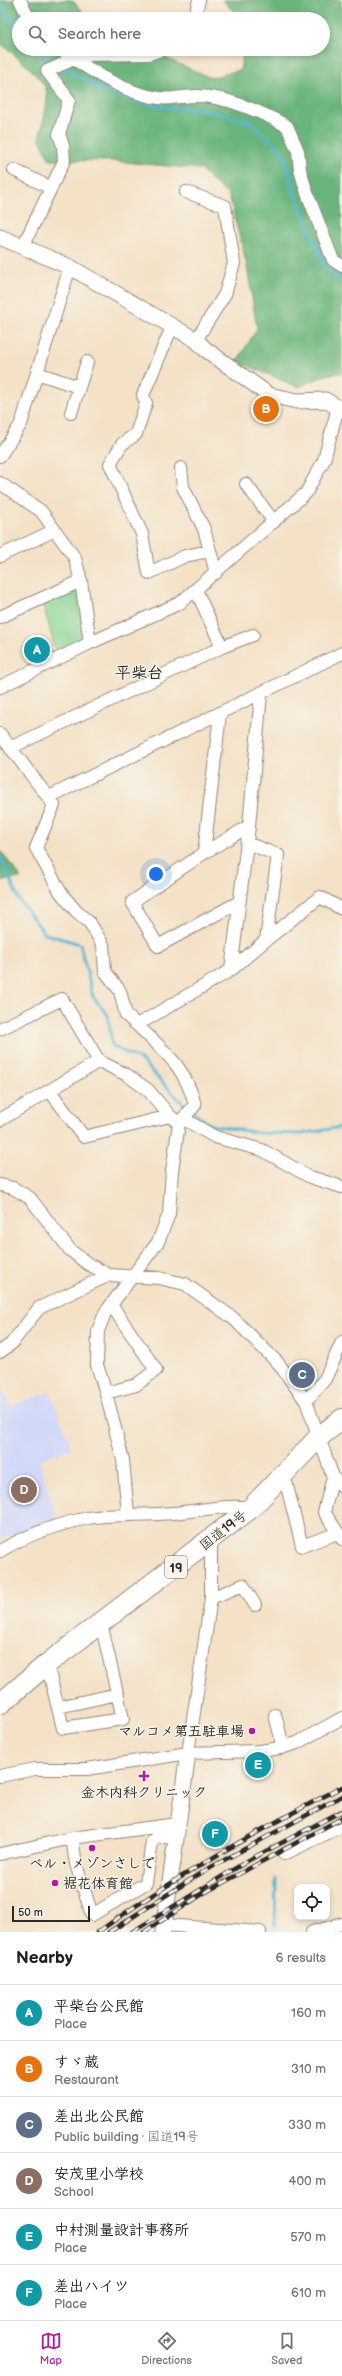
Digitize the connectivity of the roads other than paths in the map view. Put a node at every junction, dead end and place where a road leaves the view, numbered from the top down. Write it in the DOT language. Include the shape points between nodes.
graph roads {
  1 [pos="20,0"];
  2 [pos="200,0"];
  3 [pos="26,12"];
  4 [pos="196,12"];
  5 [pos="69,56"];
  6 [pos="79,56"];
  7 [pos="72,58"];
  8 [pos="14,170"];
  9 [pos="51,188"];
  10 [pos="186,192"];
  11 [pos="0,237"];
  12 [pos="23,246"];
  13 [pos="342,266"];
  14 [pos="70,267"];
  15 [pos="172,327"];
  16 [pos="196,340"];
  17 [pos="87,362"];
  18 [pos="37,373"];
  19 [pos="79,387"];
  20 [pos="340,409"];
  21 [pos="71,413"];
  22 [pos="0,456"];
  23 [pos="181,468"];
  24 [pos="0,483"];
  25 [pos="246,484"];
  26 [pos="12,490"];
  27 [pos="0,496"];
  28 [pos="274,522"];
  29 [pos="55,530"];
  30 [pos="209,551"];
  31 [pos="0,556"];
  32 [pos="216,573"];
  33 [pos="81,581"];
  34 [pos="196,590"];
  35 [pos="0,617"];
  36 [pos="253,636"];
  37 [pos="90,643"];
  38 [pos="222,647"];
  39 [pos="342,653"];
  40 [pos="0,687"];
  41 [pos="261,694"];
  42 [pos="220,714"];
  43 [pos="0,734"];
  44 [pos="10,748"];
  45 [pos="49,797"];
  46 [pos="249,826"];
  47 [pos="246,843"];
  48 [pos="204,853"];
  49 [pos="239,902"];
  50 [pos="342,909"];
  51 [pos="266,940"];
  52 [pos="231,970"];
  53 [pos="137,1025"];
  54 [pos="0,1029"];
  55 [pos="99,1062"];
  56 [pos="50,1091"];
  57 [pos="183,1116"];
  58 [pos="0,1120"];
  59 [pos="0,1185"];
  60 [pos="342,1187"];
  61 [pos="109,1275"];
  62 [pos="132,1277"];
  63 [pos="112,1306"];
  64 [pos="342,1342"];
  65 [pos="0,1352"];
  66 [pos="106,1393"];
  67 [pos="306,1402"];
  68 [pos="342,1419"];
  69 [pos="320,1437"];
  70 [pos="284,1474"];
  71 [pos="332,1477"];
  72 [pos="342,1487"];
  73 [pos="251,1508"];
  74 [pos="128,1515"];
  75 [pos="340,1536"];
  76 [pos="211,1540"];
  77 [pos="0,1551"];
  78 [pos="211,1598"];
  79 [pos="256,1605"];
  80 [pos="101,1623"];
  81 [pos="47,1664"];
  82 [pos="118,1694"];
  83 [pos="0,1704"];
  84 [pos="58,1707"];
  85 [pos="275,1715"];
  86 [pos="342,1718"];
  87 [pos="280,1748"];
  88 [pos="188,1754"];
  89 [pos="0,1776"];
  90 [pos="342,1826"];
  91 [pos="176,1830"];
  92 [pos="72,1838"];
  93 [pos="0,1854"];
  94 [pos="284,1854"];
  95 [pos="342,1924"];
  96 [pos="163,1928"];
  97 [pos="260,1932"];
  98 [pos="312,1932"];
  1 -- 3 [label="street"];
  2 -- 4 [label="street"];
  5 -- 7 [label="street"];
  6 -- 7 [label="street"];
  7 -- 9 [label="street" via="47,71 70,100 59,134 64,161"];
  7 -- 13 [label="street" via="98,75 138,92 160,98 222,98 287,126 298,151 300,170 310,199 334,260"];
  8 -- 9 [label="street"];
  9 -- 12 [label="street"];
  10 -- 16 [label="street" via="226,206 234,263 225,294"];
  11 -- 12 [label="street"];
  12 -- 14 [label="street"];
  14 -- 15 [label="street"];
  14 -- 18 [label="street"];
  15 -- 16 [label="street"];
  15 -- 30 [label="street" via="143,395 146,403 136,434 122,444 110,464 142,534 149,573 185,556"];
  16 -- 20 [label="street" via="269,395 296,401 325,400"];
  17 -- 19 [label="street"];
  18 -- 19 [label="street"];
  18 -- 22 [label="street" via="21,424"];
  19 -- 21 [label="street"];
  20 -- 28 [label="street" via="324,460 306,494"];
  23 -- 30 [label="street" via="183,487 204,529"];
  24 -- 26 [label="street"];
  25 -- 28 [label="street"];
  26 -- 27 [label="street"];
  26 -- 29 [label="street" via="41,511"];
  28 -- 32 [label="street"];
  29 -- 31 [label="street"];
  29 -- 33 [label="street" via="75,558"];
  30 -- 32 [label="street"];
  32 -- 34 [label="street"];
  33 -- 35 [label="street"];
  33 -- 37 [label="street"];
  34 -- 37 [label="street" via="180,603"];
  34 -- 38 [label="street"];
  36 -- 38 [label="street"];
  37 -- 40 [label="street"];
  38 -- 44 [label="street"];
  39 -- 41 [label="street"];
  41 -- 42 [label="street"];
  41 -- 46 [label="street"];
  42 -- 45 [label="street"];
  42 -- 48 [label="street"];
  43 -- 44 [label="street"];
  44 -- 45 [label="street"];
  45 -- 53 [label="street" via="54,805 36,848 61,893 90,923 103,944 105,971 120,991 126,1015"];
  46 -- 47 [label="street"];
  46 -- 48 [label="street"];
  47 -- 49 [label="street"];
  47 -- 51 [label="street" via="278,855"];
  48 -- 49 [label="street" via="132,902 158,946"];
  49 -- 52 [label="street"];
  50 -- 51 [label="street" via="320,897"];
  51 -- 52 [label="street"];
  52 -- 53 [label="street"];
  53 -- 57 [label="street" via="178,1065 190,1085 195,1105"];
  54 -- 55 [label="street" via="62,999"];
  55 -- 56 [label="street"];
  55 -- 57 [label="street" via="127,1075"];
  56 -- 57 [label="street" via="84,1138"];
  56 -- 58 [label="street"];
  57 -- 60 [label="street" via="215,1137 262,1150 310,1177"];
  57 -- 62 [label="street" via="172,1171 169,1214 158,1242"];
  59 -- 61 [label="street" via="13,1188 30,1198 70,1250 88,1264"];
  61 -- 62 [label="street"];
  61 -- 65 [label="street" via="39,1308 11,1344"];
  62 -- 63 [label="street"];
  62 -- 67 [label="street" via="159,1278 185,1284 233,1318 278,1363"];
  63 -- 66 [label="street" via="105,1313 98,1331 97,1366"];
  63 -- 66 [label="street" via="156,1370 136,1385"];
  64 -- 67 [label="street" via="324,1379"];
  66 -- 74 [label="street" via="123,1460"];
  67 -- 69 [label="street"];
  68 -- 69 [label="highway, 国道19号 / 19"];
  69 -- 70 [label="highway, 国道19号 / 19"];
  69 -- 71 [label="street"];
  70 -- 73 [label="highway, 国道19号 / 19"];
  70 -- 75 [label="street" via="302,1546"];
  71 -- 72 [label="street"];
  71 -- 75 [label="street" via="324,1512"];
  73 -- 74 [label="street" via="235,1505 174,1513"];
  73 -- 76 [label="highway, 国道19号 / 19"];
  74 -- 77 [label="street" via="88,1518 13,1543"];
  76 -- 78 [label="street"];
  76 -- 80 [label="highway, 国道19号 / 19"];
  78 -- 79 [label="street" via="243,1585"];
  78 -- 88 [label="street"];
  80 -- 81 [label="highway, 国道19号 / 19"];
  80 -- 82 [label="street"];
  81 -- 83 [label="highway, 国道19号 / 19"];
  81 -- 84 [label="street"];
  82 -- 84 [label="street"];
  82 -- 84 [label="street" via="123,1719 63,1728"];
  85 -- 87 [label="street" via="281,1738"];
  86 -- 87 [label="street" via="297,1743"];
  87 -- 88 [label="street"];
  88 -- 89 [label="street" via="87,1769 35,1769"];
  88 -- 91 [label="street"];
  90 -- 94 [label="street"];
  91 -- 92 [label="street"];
  91 -- 92 [label="street" via="152,1841 146,1883 92,1915 76,1864"];
  91 -- 96 [label="street"];
  92 -- 93 [label="street"];
  95 -- 98 [label="street"];
  96 -- 97 [label="street"];
}
